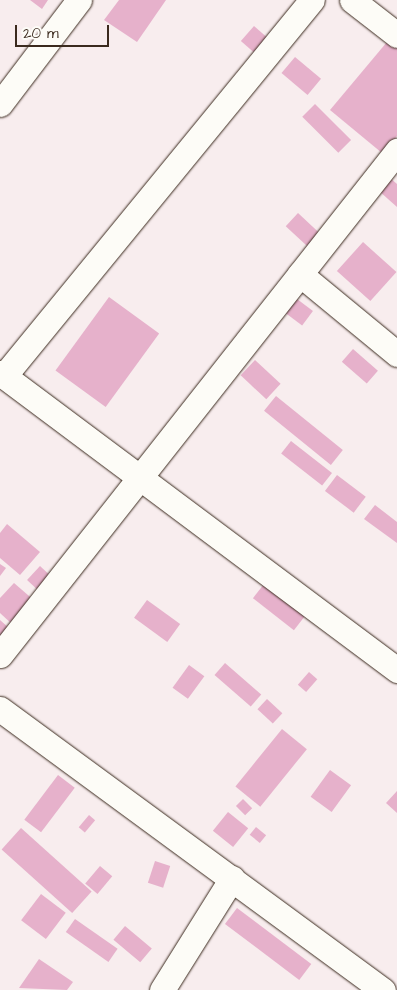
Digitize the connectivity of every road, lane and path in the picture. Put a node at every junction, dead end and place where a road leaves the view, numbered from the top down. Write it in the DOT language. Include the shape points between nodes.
graph roads {
  1 [pos="79,0"];
  2 [pos="312,0"];
  3 [pos="352,0"];
  4 [pos="397,35"];
  5 [pos="0,104"];
  6 [pos="397,151"];
  7 [pos="300,274"];
  8 [pos="397,354"];
  9 [pos="2,374"];
  10 [pos="140,478"];
  11 [pos="0,655"];
  12 [pos="397,670"];
  13 [pos="0,709"];
  14 [pos="232,878"];
  15 [pos="162,990"];
  16 [pos="383,990"];
  1 -- 5 [label="street"];
  2 -- 9 [label="street"];
  3 -- 4 [label="street"];
  6 -- 7 [label="street"];
  7 -- 8 [label="street"];
  7 -- 10 [label="street"];
  9 -- 10 [label="street"];
  10 -- 11 [label="street"];
  10 -- 12 [label="street"];
  13 -- 14 [label="street"];
  14 -- 15 [label="street"];
  14 -- 16 [label="street"];
}
